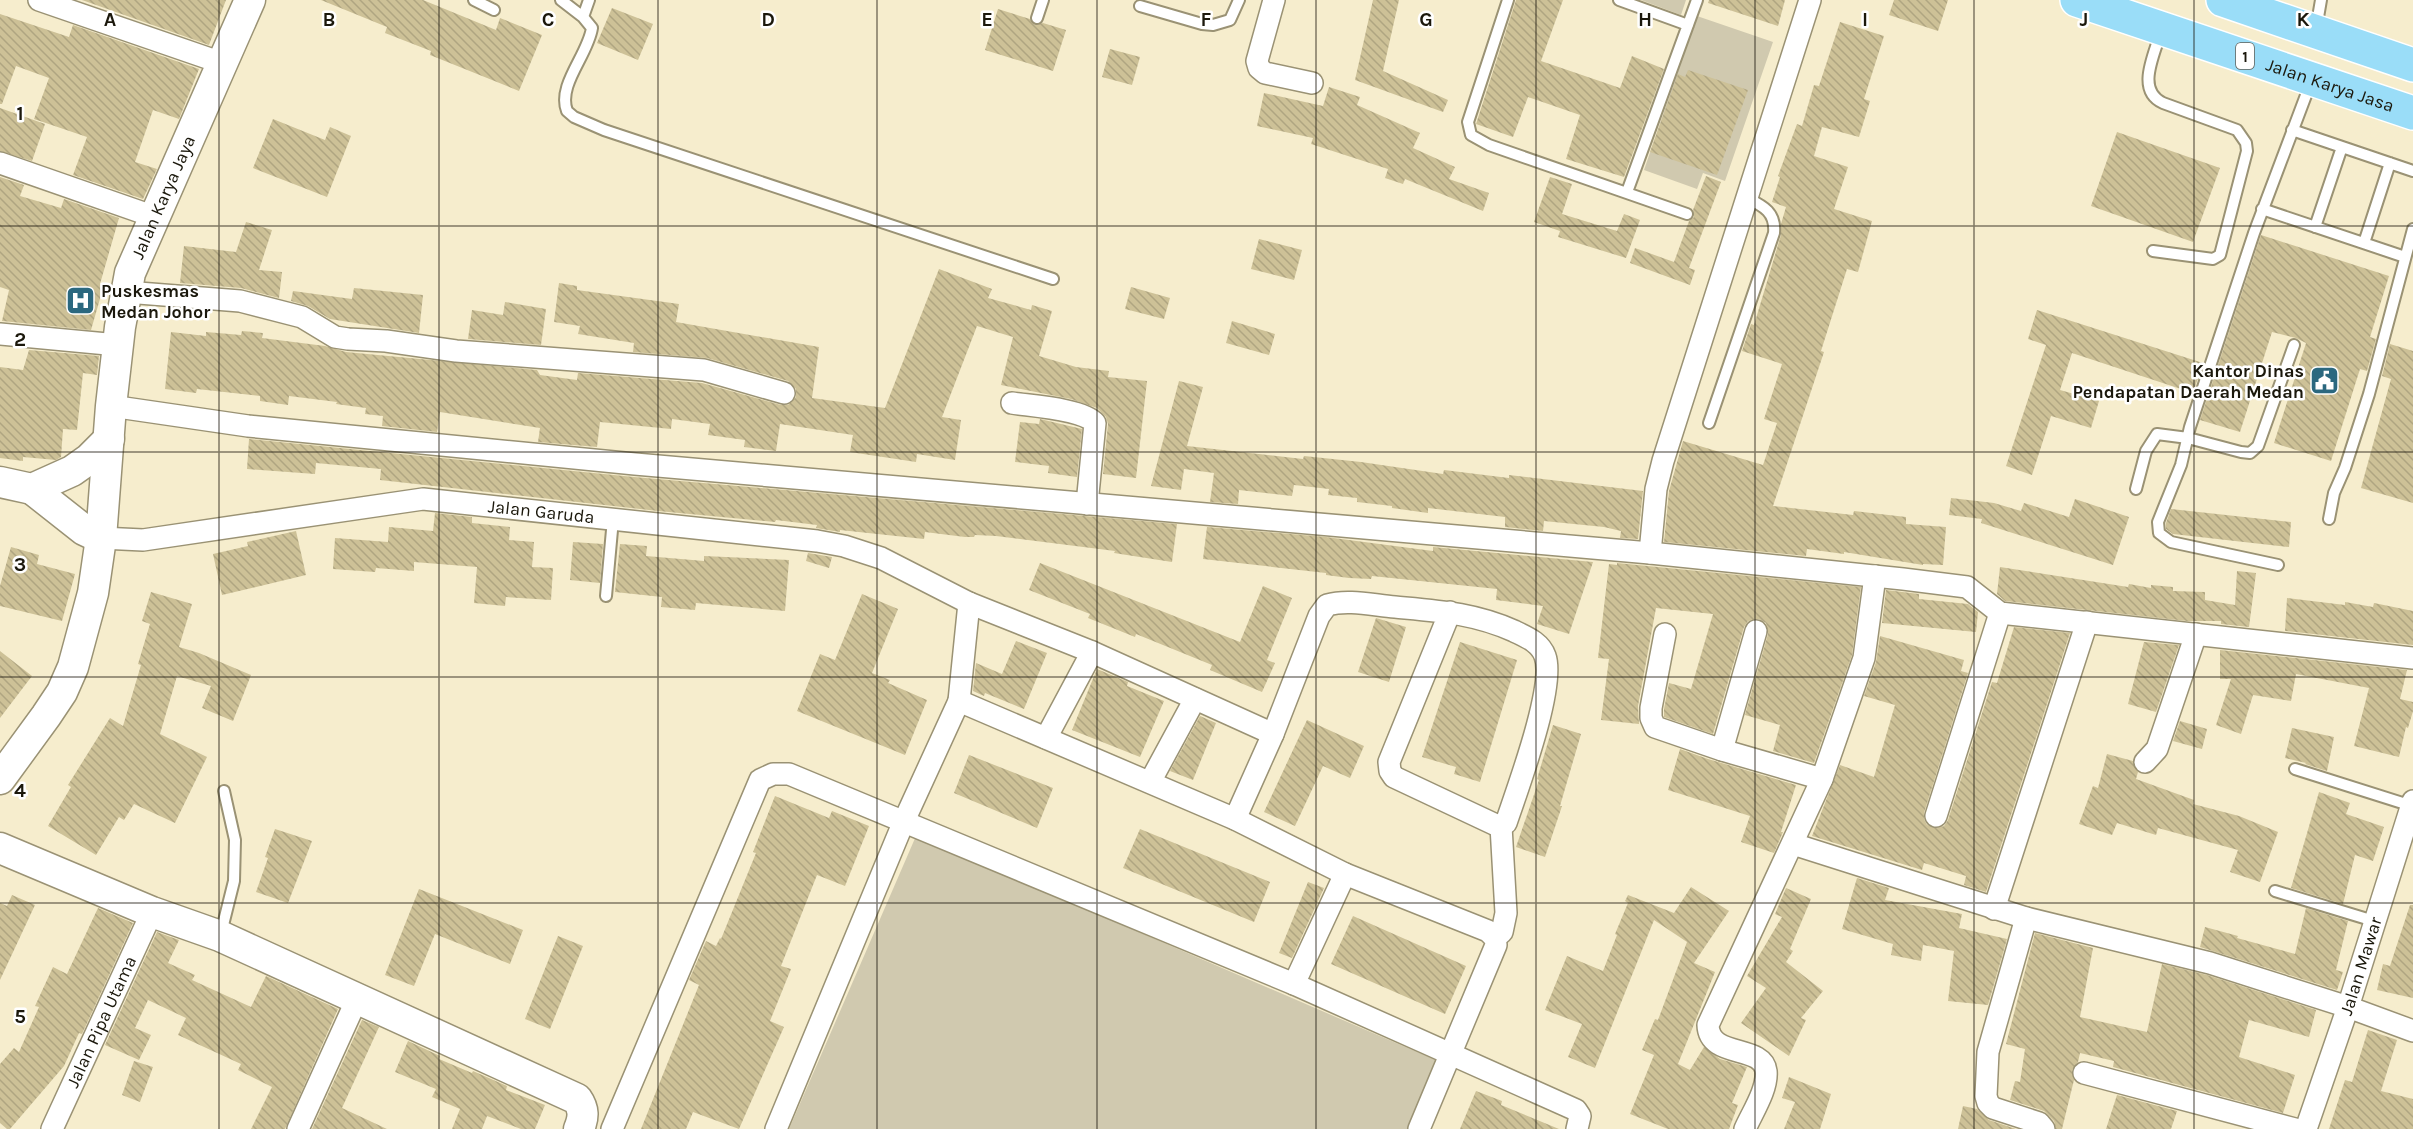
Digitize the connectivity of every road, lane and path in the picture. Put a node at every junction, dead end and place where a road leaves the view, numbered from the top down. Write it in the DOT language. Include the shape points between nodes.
graph roads {
  1 [pos="39,0"];
  2 [pos="250,0"];
  3 [pos="474,0"];
  4 [pos="561,0"];
  5 [pos="590,0"];
  6 [pos="1043,0"];
  7 [pos="1239,0"];
  8 [pos="1274,0"];
  9 [pos="1508,0"];
  10 [pos="1619,0"];
  11 [pos="1697,0"];
  12 [pos="1810,0"];
  13 [pos="2077,0"];
  14 [pos="2223,0"];
  15 [pos="2321,0"];
  16 [pos="1140,6"];
  17 [pos="494,10"];
  18 [pos="583,17"];
  19 [pos="1037,18"];
  20 [pos="1688,25"];
  21 [pos="2162,29"];
  22 [pos="2315,32"];
  23 [pos="222,63"];
  24 [pos="2413,65"];
  25 [pos="2312,78"];
  26 [pos="1312,83"];
  27 [pos="2413,113"];
  28 [pos="2292,130"];
  29 [pos="2342,147"];
  30 [pos="2413,159"];
  31 [pos="0,162"];
  32 [pos="2390,163"];
  33 [pos="2411,170"];
  34 [pos="1627,192"];
  35 [pos="1747,198"];
  36 [pos="2262,209"];
  37 [pos="1687,214"];
  38 [pos="155,217"];
  39 [pos="2314,227"];
  40 [pos="2413,229"];
  41 [pos="2364,243"];
  42 [pos="2153,251"];
  43 [pos="2405,257"];
  44 [pos="1053,279"];
  45 [pos="126,292"];
  46 [pos="0,334"];
  47 [pos="118,345"];
  48 [pos="2294,345"];
  49 [pos="784,393"];
  50 [pos="1012,403"];
  51 [pos="111,406"];
  52 [pos="1709,423"];
  53 [pos="2188,438"];
  54 [pos="109,440"];
  55 [pos="0,482"];
  56 [pos="32,489"];
  57 [pos="2136,489"];
  58 [pos="1087,504"];
  59 [pos="613,519"];
  60 [pos="2330,519"];
  61 [pos="101,538"];
  62 [pos="1650,553"];
  63 [pos="2278,565"];
  64 [pos="1875,576"];
  65 [pos="606,596"];
  66 [pos="969,603"];
  67 [pos="1450,612"];
  68 [pos="2000,613"];
  69 [pos="2087,622"];
  70 [pos="1756,631"];
  71 [pos="1665,634"];
  72 [pos="2196,634"];
  73 [pos="1092,652"];
  74 [pos="2413,658"];
  75 [pos="1195,699"];
  76 [pos="959,701"];
  77 [pos="1273,734"];
  78 [pos="1046,738"];
  79 [pos="1722,750"];
  80 [pos="2145,762"];
  81 [pos="2295,769"];
  82 [pos="0,779"];
  83 [pos="1822,779"];
  84 [pos="1150,782"];
  85 [pos="224,791"];
  86 [pos="2412,803"];
  87 [pos="1936,816"];
  88 [pos="1235,819"];
  89 [pos="904,821"];
  90 [pos="1501,825"];
  91 [pos="1793,844"];
  92 [pos="0,848"];
  93 [pos="1345,874"];
  94 [pos="2275,891"];
  95 [pos="1994,909"];
  96 [pos="152,912"];
  97 [pos="2026,918"];
  98 [pos="2374,921"];
  99 [pos="220,936"];
  100 [pos="1495,938"];
  101 [pos="1294,984"];
  102 [pos="357,999"];
  103 [pos="2348,1007"];
  104 [pos="2413,1032"];
  105 [pos="1451,1053"];
  106 [pos="2084,1073"];
  107 [pos="52,1129"];
  108 [pos="298,1129"];
  109 [pos="579,1129"];
  110 [pos="612,1129"];
  111 [pos="776,1129"];
  112 [pos="1419,1129"];
  113 [pos="1577,1129"];
  114 [pos="1745,1129"];
  115 [pos="2043,1129"];
  116 [pos="2295,1129"];
  117 [pos="2306,1129"];
  1 -- 23 [label="street"];
  2 -- 23 [label="street, Jalan Karya Jaya"];
  3 -- 17 [label="lane"];
  4 -- 18 [label="lane"];
  5 -- 18 [label="lane"];
  6 -- 19 [label="lane"];
  7 -- 16 [label="lane" via="1230,20 1213,25"];
  8 -- 26 [label="street" via="1257,61 1259,68 1264,73"];
  9 -- 34 [label="lane" via="1468,122 1471,135 1489,145"];
  10 -- 20 [label="lane"];
  11 -- 20 [label="lane"];
  12 -- 35 [label="street"];
  13 -- 21 [label="highway, Jalan Karya Jasa / 1"];
  14 -- 22 [label="highway"];
  15 -- 22 [label="lane"];
  18 -- 44 [label="lane" via="591,35 564,94 567,111 574,117"];
  20 -- 34 [label="lane"];
  21 -- 25 [label="highway, Jalan Karya Jasa / 1"];
  21 -- 42 [label="lane" via="2147,81 2150,93 2163,104 2237,130 2247,151 2220,255 2212,259"];
  22 -- 24 [label="highway"];
  23 -- 38 [label="street, Jalan Karya Jaya"];
  25 -- 27 [label="highway, Jalan Karya Jasa / 1"];
  25 -- 28 [label="lane"];
  28 -- 29 [label="lane"];
  28 -- 36 [label="lane"];
  29 -- 32 [label="lane"];
  29 -- 39 [label="lane"];
  30 -- 33 [label="lane"];
  31 -- 38 [label="street"];
  32 -- 33 [label="lane"];
  32 -- 41 [label="lane"];
  34 -- 37 [label="lane"];
  35 -- 52 [label="lane" via="1768,210 1774,221 1774,233"];
  35 -- 62 [label="street" via="1663,461 1656,489"];
  36 -- 39 [label="lane"];
  36 -- 53 [label="lane"];
  38 -- 45 [label="street, Jalan Karya Jaya" via="130,273"];
  39 -- 41 [label="lane"];
  40 -- 43 [label="lane"];
  41 -- 43 [label="lane"];
  43 -- 60 [label="lane" via="2369,394 2334,493"];
  45 -- 47 [label="street, Jalan Karya Jaya"];
  45 -- 49 [label="street" via="240,301 302,316 335,337 348,339 704,370"];
  46 -- 47 [label="street"];
  47 -- 51 [label="street, Jalan Karya Jaya"];
  48 -- 53 [label="lane" via="2258,446 2250,453 2241,452"];
  50 -- 58 [label="street" via="1079,415 1095,423"];
  51 -- 54 [label="street, Jalan Karya Jaya"];
  51 -- 58 [label="street" via="260,427"];
  53 -- 57 [label="lane" via="2157,434 2146,451"];
  53 -- 63 [label="lane" via="2158,522 2159,533 2170,542"];
  54 -- 56 [label="street" via="72,471"];
  54 -- 61 [label="street, Jalan Karya Jaya"];
  55 -- 56 [label="street"];
  56 -- 61 [label="street" via="84,530"];
  58 -- 62 [label="street"];
  59 -- 61 [label="street, Jalan Garuda" via="423,499 143,540"];
  59 -- 65 [label="lane"];
  59 -- 66 [label="street, Jalan Garuda" via="844,546 881,558"];
  61 -- 82 [label="street, Jalan Karya Jaya" via="93,593 73,667 62,692"];
  62 -- 64 [label="street"];
  64 -- 68 [label="street" via="1964,586"];
  64 -- 83 [label="street" via="1864,658"];
  66 -- 73 [label="street, Jalan Garuda"];
  66 -- 76 [label="street"];
  67 -- 77 [label="street" via="1346,602 1327,605 1319,616"];
  67 -- 90 [label="street" via="1494,622 1532,639 1545,655 1546,680 1531,752 1506,823"];
  67 -- 90 [label="street" via="1389,762 1390,771 1394,777"];
  68 -- 69 [label="street"];
  68 -- 87 [label="street"];
  69 -- 72 [label="street"];
  69 -- 95 [label="street"];
  70 -- 79 [label="street"];
  71 -- 79 [label="street" via="1651,708 1653,723 1659,729"];
  72 -- 74 [label="street"];
  72 -- 80 [label="street" via="2157,749"];
  73 -- 75 [label="street, Jalan Garuda"];
  73 -- 78 [label="street"];
  75 -- 77 [label="street, Jalan Garuda"];
  75 -- 84 [label="street"];
  76 -- 78 [label="street"];
  76 -- 89 [label="street"];
  77 -- 88 [label="street"];
  78 -- 84 [label="street"];
  79 -- 83 [label="street"];
  81 -- 86 [label="lane"];
  83 -- 91 [label="street"];
  84 -- 88 [label="street"];
  85 -- 99 [label="lane" via="235,840 234,881"];
  86 -- 98 [label="street, Jalan Mawar"];
  88 -- 93 [label="street"];
  89 -- 101 [label="street"];
  89 -- 110 [label="street" via="789,774 773,774 760,780"];
  89 -- 111 [label="street"];
  90 -- 100 [label="street" via="1506,913 1502,932"];
  91 -- 95 [label="street"];
  91 -- 114 [label="street" via="1708,1025 1712,1039 1752,1055 1766,1070 1764,1086"];
  92 -- 96 [label="street"];
  93 -- 100 [label="street"];
  93 -- 101 [label="street"];
  94 -- 98 [label="lane"];
  95 -- 97 [label="street"];
  96 -- 99 [label="street"];
  96 -- 107 [label="street, Jalan Pipa Utama"];
  97 -- 103 [label="street" via="2210,963"];
  97 -- 115 [label="street" via="1988,1052 1986,1096 1993,1108 2039,1123"];
  98 -- 103 [label="street, Jalan Mawar"];
  99 -- 102 [label="street"];
  100 -- 105 [label="street" via="1496,945"];
  101 -- 105 [label="street"];
  102 -- 108 [label="street"];
  102 -- 109 [label="street" via="577,1098 583,1108"];
  103 -- 104 [label="street"];
  103 -- 117 [label="street, Jalan Mawar"];
  105 -- 112 [label="street"];
  105 -- 113 [label="street" via="1576,1110 1580,1116"];
  106 -- 116 [label="street"];
}
